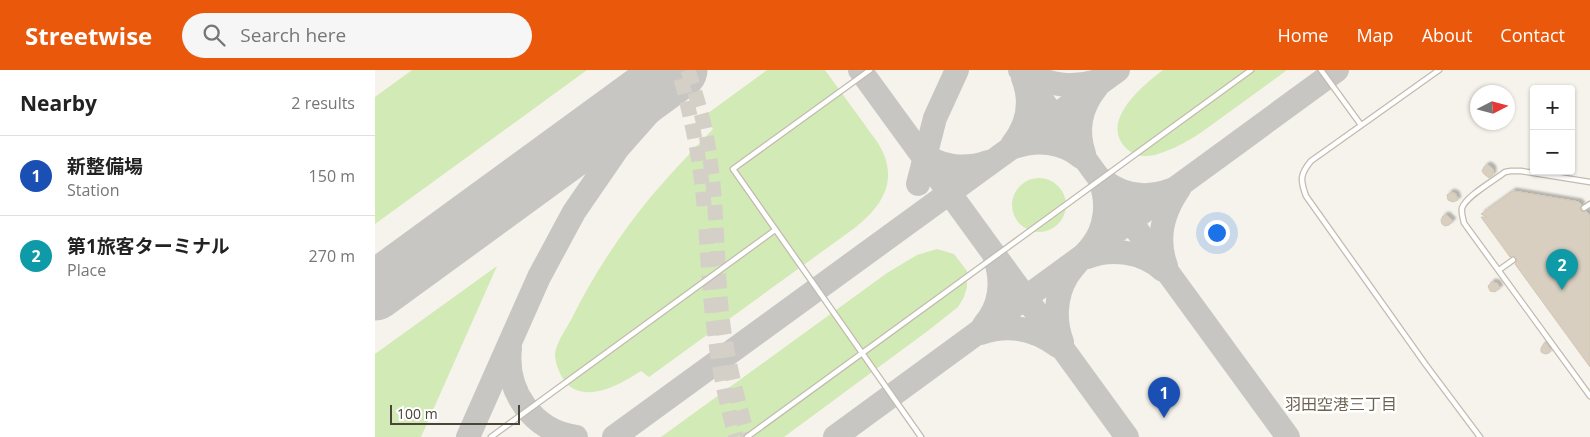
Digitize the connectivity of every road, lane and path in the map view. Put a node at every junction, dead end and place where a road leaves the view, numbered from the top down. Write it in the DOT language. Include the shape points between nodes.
graph roads {
  1 [pos="870,70"];
  2 [pos="1251,70"];
  3 [pos="1321,70"];
  4 [pos="1439,70"];
  5 [pos="1361,125"];
  6 [pos="1590,182"];
  7 [pos="1590,204"];
  8 [pos="1585,208"];
  9 [pos="775,230"];
  10 [pos="1513,260"];
  11 [pos="1499,270"];
  12 [pos="863,354"];
  13 [pos="1590,396"];
  14 [pos="491,437"];
  15 [pos="747,437"];
  16 [pos="921,437"];
  17 [pos="1480,437"];
  1 -- 9 [label="lane" via="733,169"];
  2 -- 12 [label="lane"];
  3 -- 5 [label="lane"];
  4 -- 5 [label="lane"];
  5 -- 17 [label="lane" via="1306,167 1301,180 1305,196"];
  6 -- 11 [label="lane" via="1511,171 1466,200 1462,208 1464,223"];
  7 -- 8 [label="lane"];
  9 -- 12 [label="lane"];
  9 -- 14 [label="lane"];
  10 -- 11 [label="lane"];
  11 -- 13 [label="lane"];
  12 -- 15 [label="lane"];
  12 -- 16 [label="lane"];
}
